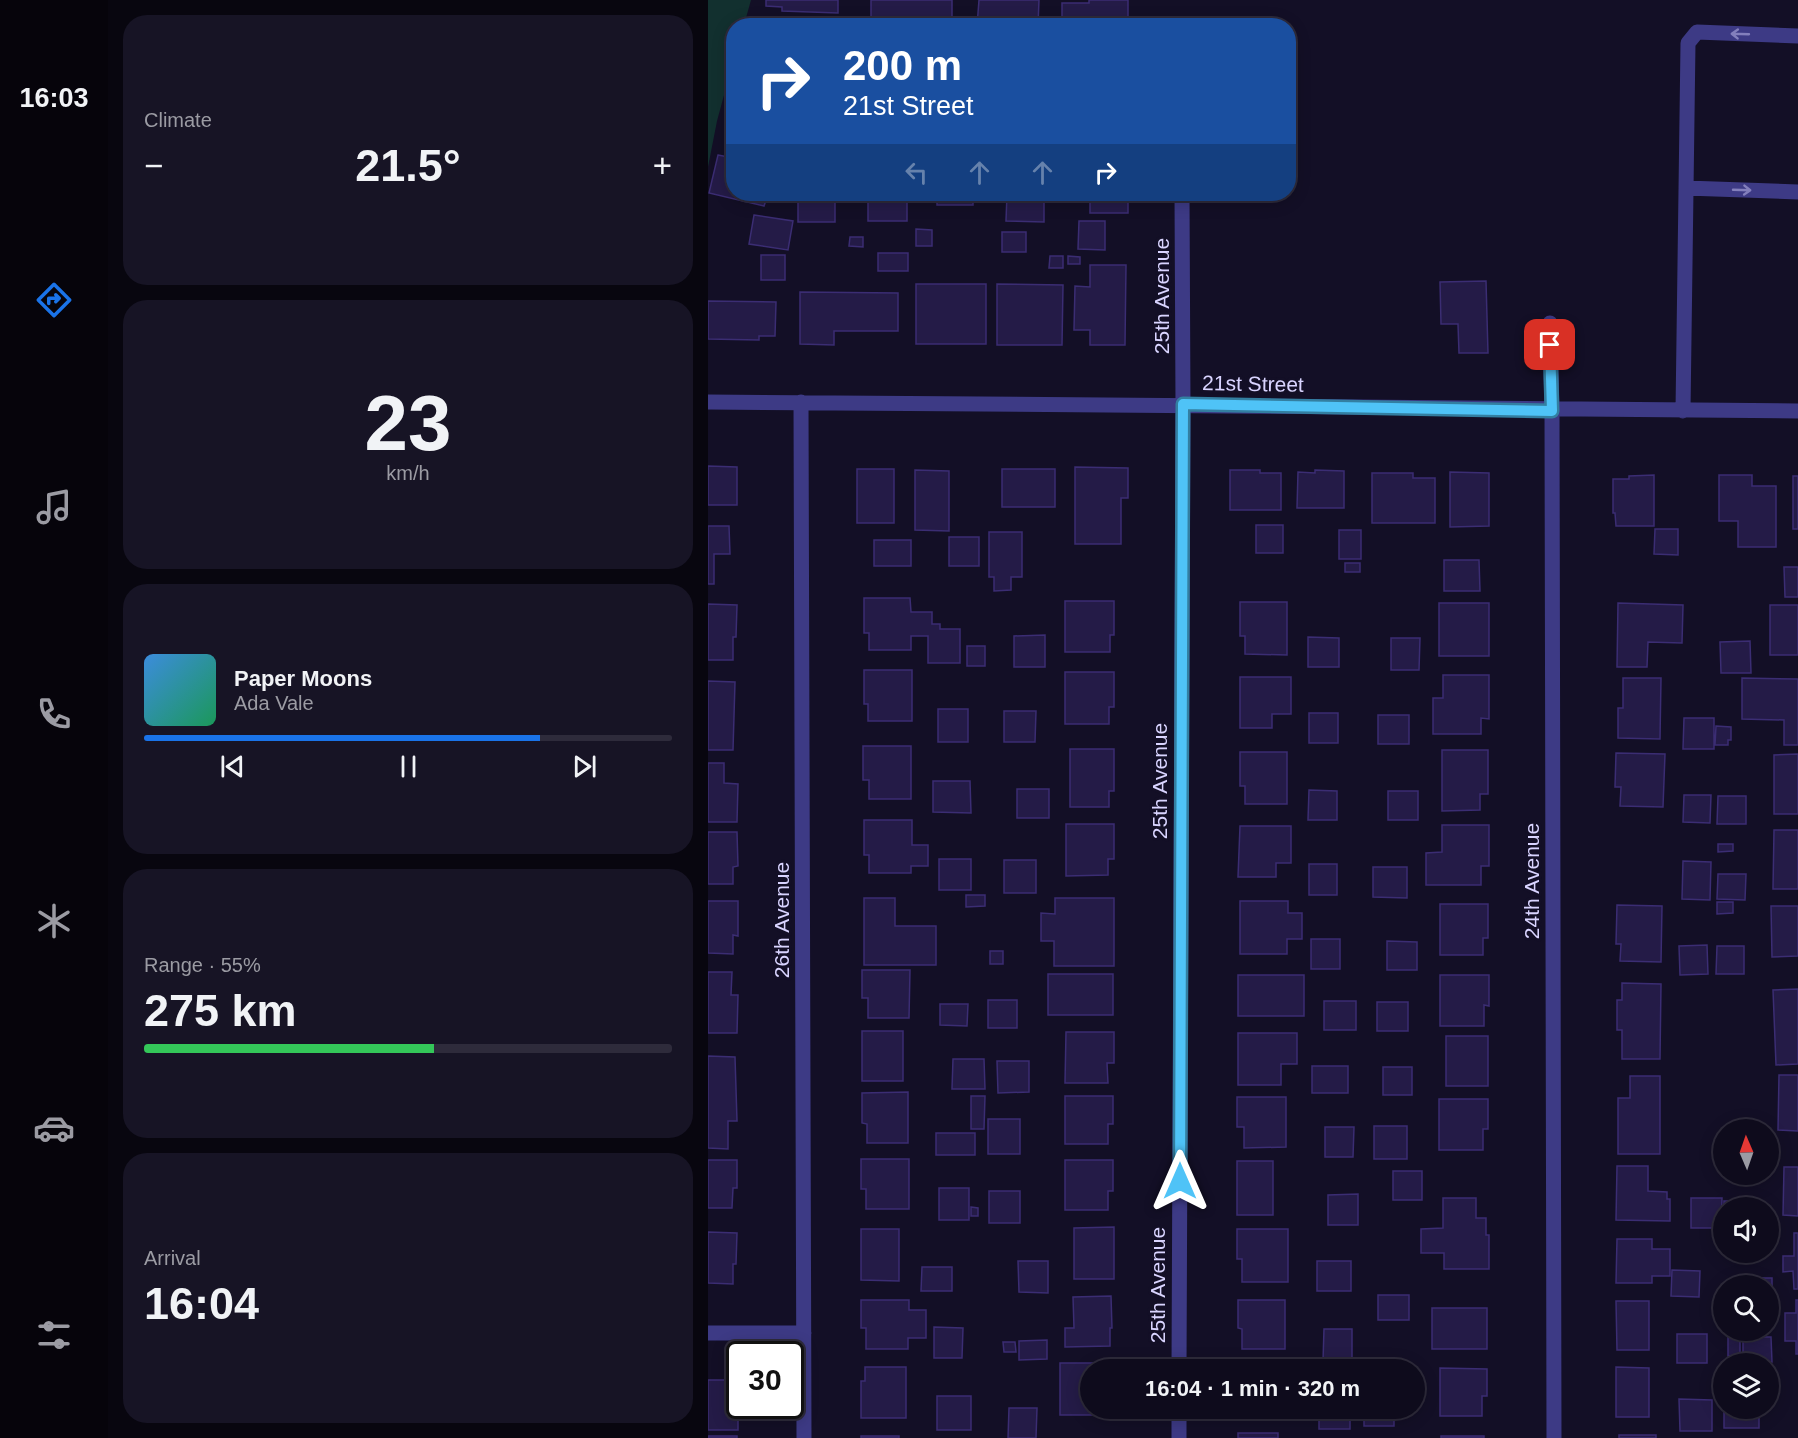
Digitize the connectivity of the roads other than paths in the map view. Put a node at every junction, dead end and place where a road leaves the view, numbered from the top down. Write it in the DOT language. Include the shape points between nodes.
graph roads {
  1 [pos="1798,36"];
  2 [pos="1686,188"];
  3 [pos="1798,192"];
  4 [pos="1182,201"];
  5 [pos="1550,323"];
  6 [pos="708,402"];
  7 [pos="801,402"];
  8 [pos="1183,404"];
  9 [pos="1552,411"];
  10 [pos="1683,411"];
  11 [pos="1798,411"];
  12 [pos="708,1333"];
  13 [pos="804,1333"];
  14 [pos="1179,1359"];
  15 [pos="1179,1419"];
  16 [pos="804,1438"];
  17 [pos="1179,1438"];
  18 [pos="1554,1438"];
  1 -- 2 [label="street, one-way" via="1696,32 1688,43"];
  2 -- 3 [label="street, one-way"];
  2 -- 10 [label="street"];
  4 -- 8 [label="street, 25th Avenue"];
  5 -- 9 [label="street, 24th Avenue"];
  6 -- 7 [label="street, 21st Street"];
  7 -- 8 [label="street, 21st Street"];
  7 -- 13 [label="street, 26th Avenue"];
  8 -- 9 [label="street, 21st Street"];
  8 -- 14 [label="street, 25th Avenue"];
  9 -- 10 [label="street, 21st Street"];
  9 -- 18 [label="street, 24th Avenue"];
  10 -- 11 [label="street, 21st Street"];
  12 -- 13 [label="street"];
  13 -- 16 [label="street, 26th Avenue"];
  15 -- 17 [label="street"];
}
